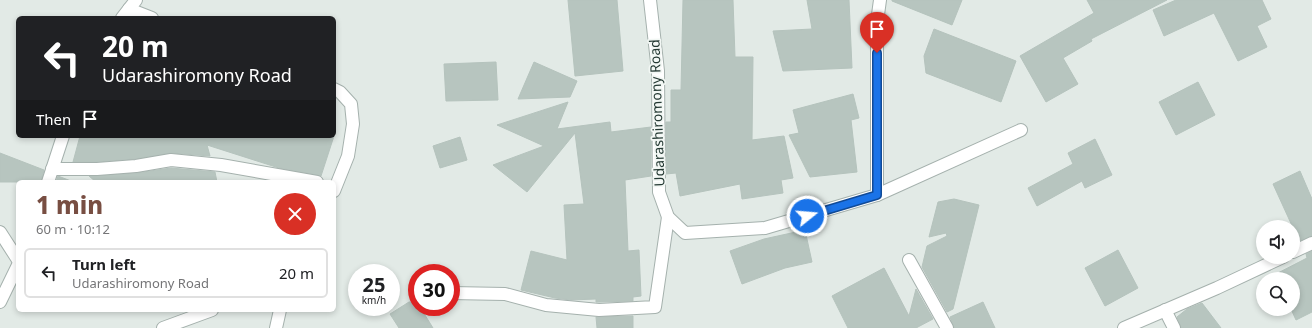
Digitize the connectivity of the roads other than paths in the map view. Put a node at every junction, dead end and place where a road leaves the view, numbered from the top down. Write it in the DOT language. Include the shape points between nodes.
graph roads {
  1 [pos="650,0"];
  2 [pos="880,0"];
  3 [pos="129,9"];
  4 [pos="147,16"];
  5 [pos="336,90"];
  6 [pos="1021,130"];
  7 [pos="62,138"];
  8 [pos="52,169"];
  9 [pos="49,180"];
  10 [pos="306,180"];
  11 [pos="336,185"];
  12 [pos="877,195"];
  13 [pos="668,217"];
  14 [pos="0,232"];
  15 [pos="1312,243"];
  16 [pos="1300,249"];
  17 [pos="16,257"];
  18 [pos="909,260"];
  19 [pos="1267,264"];
  20 [pos="16,269"];
  21 [pos="460,293"];
  22 [pos="0,302"];
  23 [pos="1165,310"];
  24 [pos="207,312"];
  25 [pos="280,312"];
  26 [pos="163,328"];
  27 [pos="276,328"];
  28 [pos="947,328"];
  29 [pos="1124,328"];
  30 [pos="1174,328"];
  1 -- 13 [label="street, Udarashiromony Road" via="658,71 659,192"];
  2 -- 12 [label="street" via="877,22"];
  3 -- 4 [label="street"];
  5 -- 11 [label="street" via="351,104 353,124 348,156"];
  6 -- 12 [label="street, Udarashiromony Road"];
  7 -- 8 [label="street"];
  8 -- 9 [label="street"];
  8 -- 10 [label="street" via="97,169 171,160 221,165"];
  12 -- 13 [label="street, Udarashiromony Road" via="764,228 685,233"];
  13 -- 21 [label="street" via="655,307 599,310 546,305 505,294"];
  14 -- 17 [label="street"];
  15 -- 16 [label="street"];
  18 -- 28 [label="street"];
  19 -- 23 [label="street"];
  20 -- 22 [label="street"];
  23 -- 29 [label="street"];
  23 -- 30 [label="street"];
  24 -- 26 [label="street"];
  25 -- 27 [label="street"];
}
